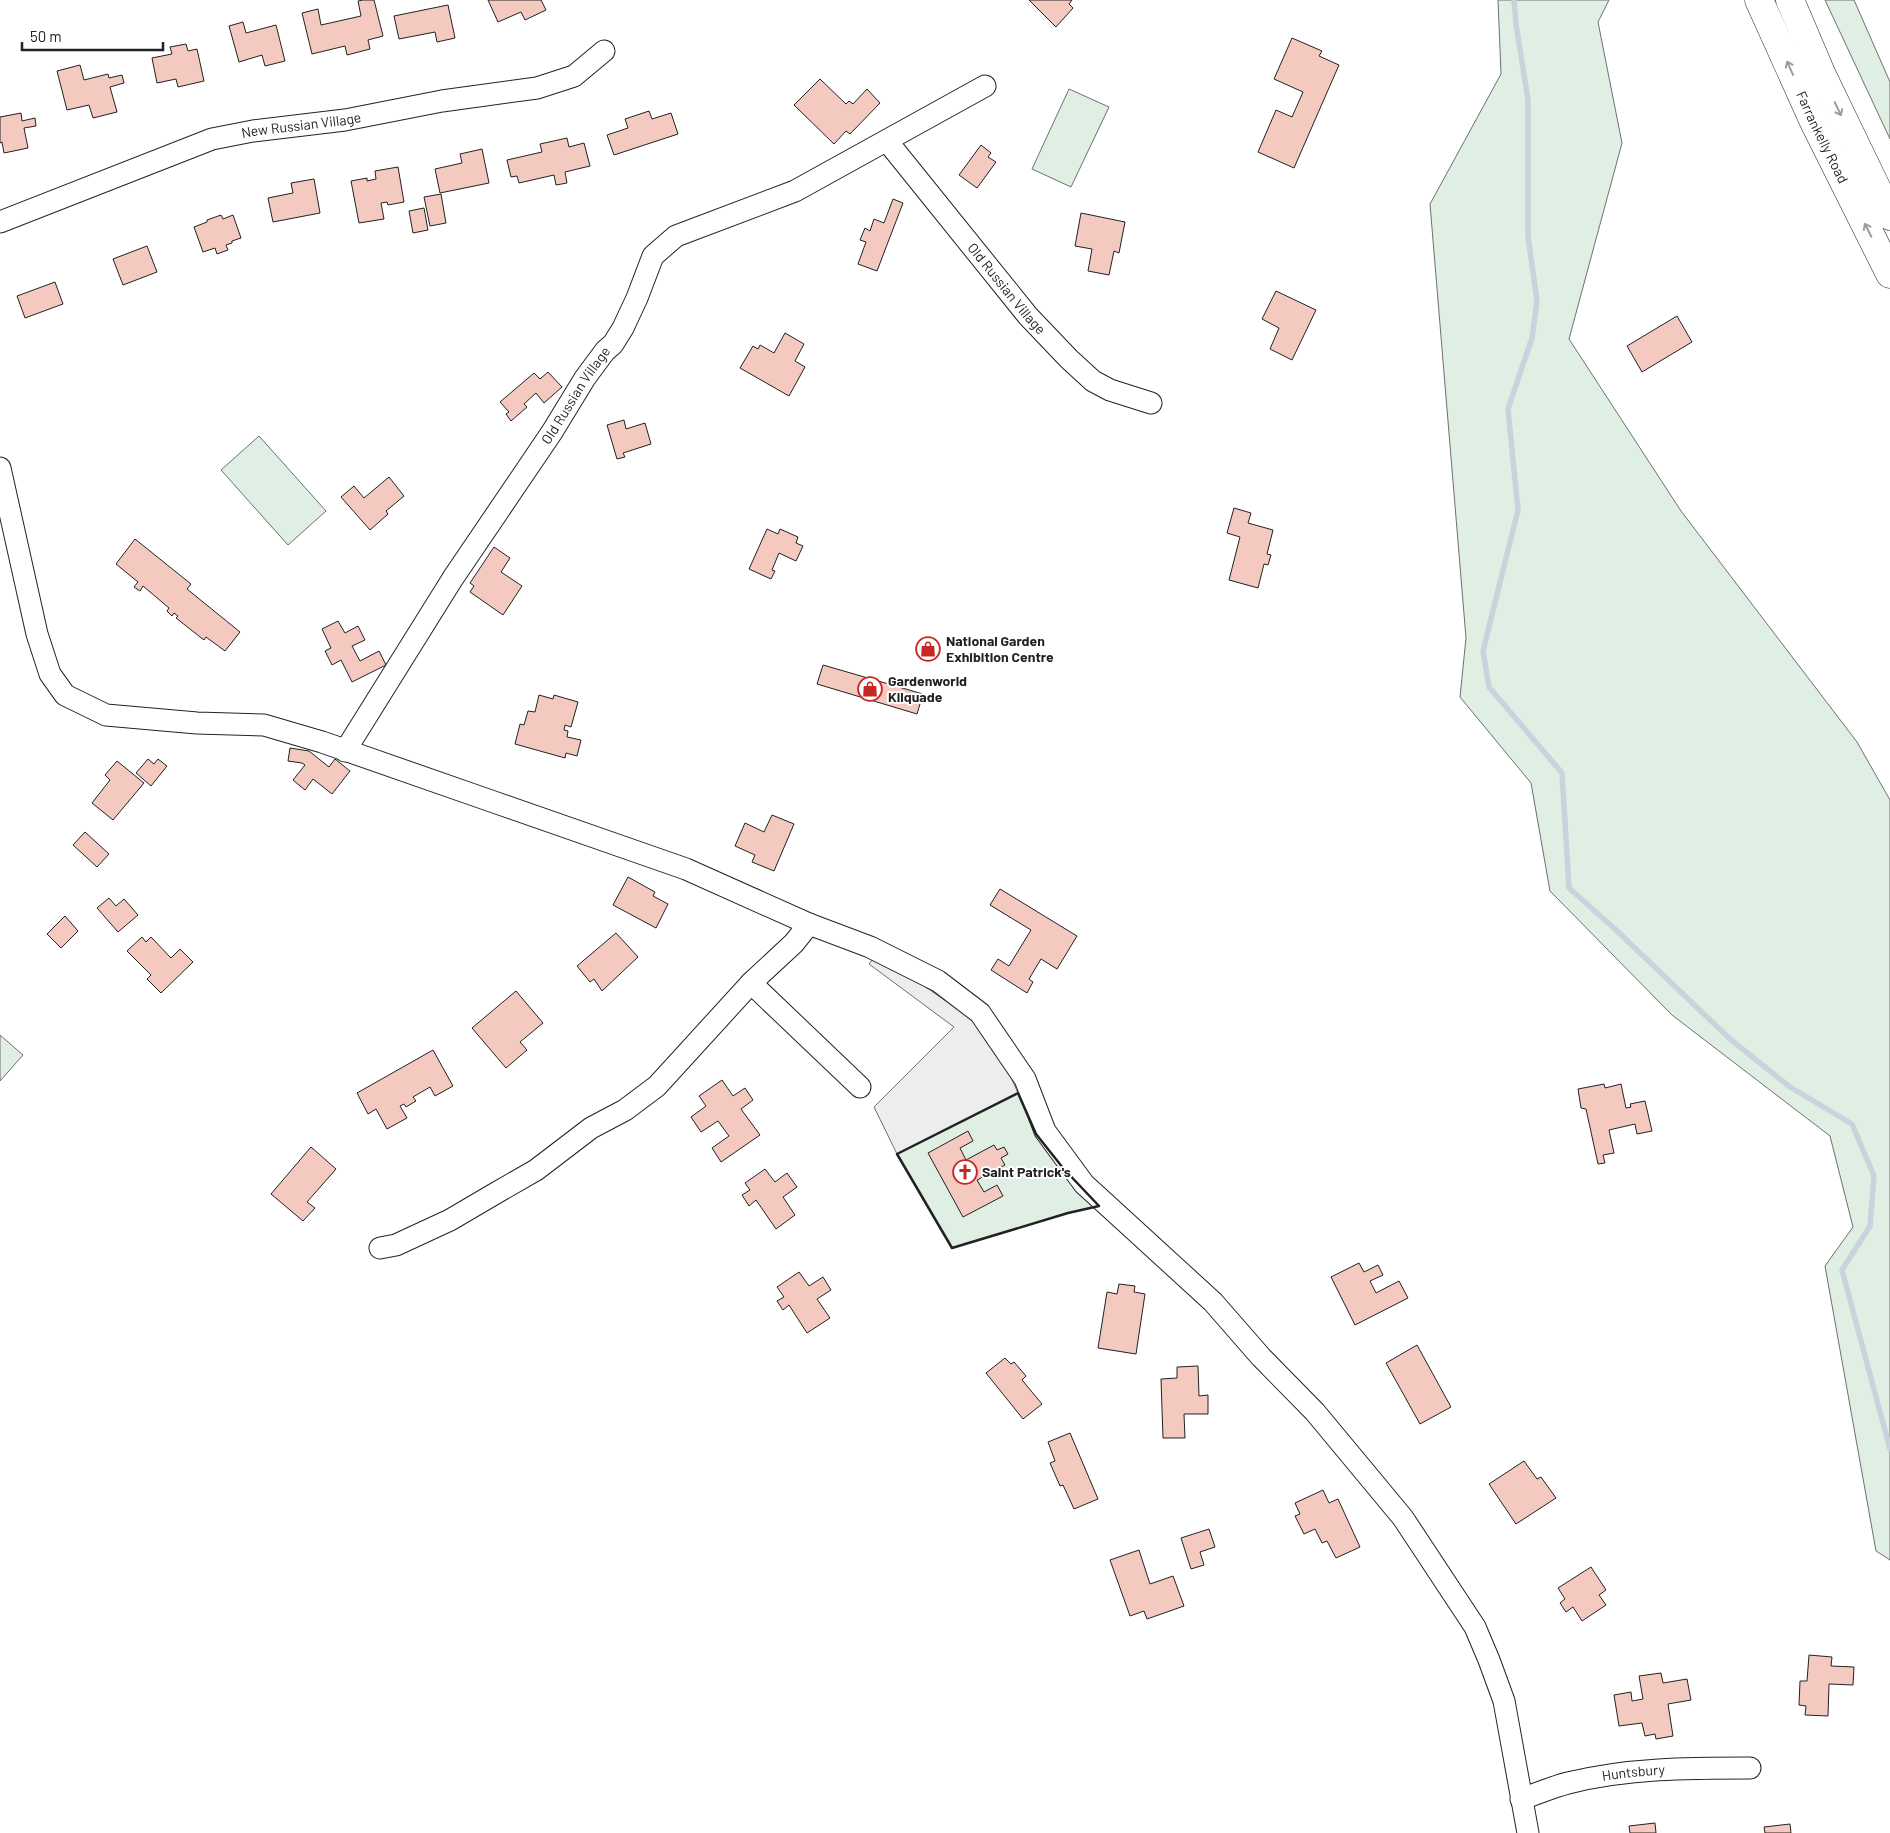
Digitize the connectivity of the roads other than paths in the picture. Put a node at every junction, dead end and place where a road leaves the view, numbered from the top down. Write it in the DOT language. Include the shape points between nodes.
graph roads {
  1 [pos="1759,0"];
  2 [pos="1790,0"];
  3 [pos="604,51"];
  4 [pos="985,86"];
  5 [pos="887,141"];
  6 [pos="1890,216"];
  7 [pos="0,222"];
  8 [pos="1890,274"];
  9 [pos="1151,403"];
  10 [pos="0,468"];
  11 [pos="345,752"];
  12 [pos="809,924"];
  13 [pos="751,983"];
  14 [pos="860,1087"];
  15 [pos="380,1248"];
  16 [pos="1750,1768"];
  17 [pos="1521,1799"];
  18 [pos="1528,1833"];
  8 -- 1 [label="main road, Farrankelly Road, one-way" via="1814,122"];
  2 -- 6 [label="main road, Farrankelly Road, one-way" via="1821,73"];
  3 -- 7 [label="street, New Russian Village" via="574,76 537,88 212,139"];
  4 -- 5 [label="street, Old Russian Village"];
  5 -- 9 [label="street, Old Russian Village" via="1028,316 1069,360 1093,381 1110,390"];
  5 -- 11 [label="street, Old Russian Village" via="795,191 676,236 654,256 623,328 585,378 453,578"];
  10 -- 11 [label="street" via="37,634 50,674 65,695 106,715 264,725"];
  11 -- 12 [label="street" via="686,869"];
  12 -- 13 [label="street" via="794,943"];
  12 -- 17 [label="street" via="870,947 938,981 980,1013 1025,1080 1045,1131 1084,1184 1213,1302 1315,1412 1403,1518 1475,1626 1490,1660 1504,1701"];
  13 -- 14 [label="street"];
  13 -- 15 [label="street" via="657,1086 625,1110 591,1128 536,1170 450,1220 396,1245"];
  16 -- 17 [label="street, Huntsbury" via="1666,1768 1568,1783"];
  17 -- 18 [label="street"];
}
